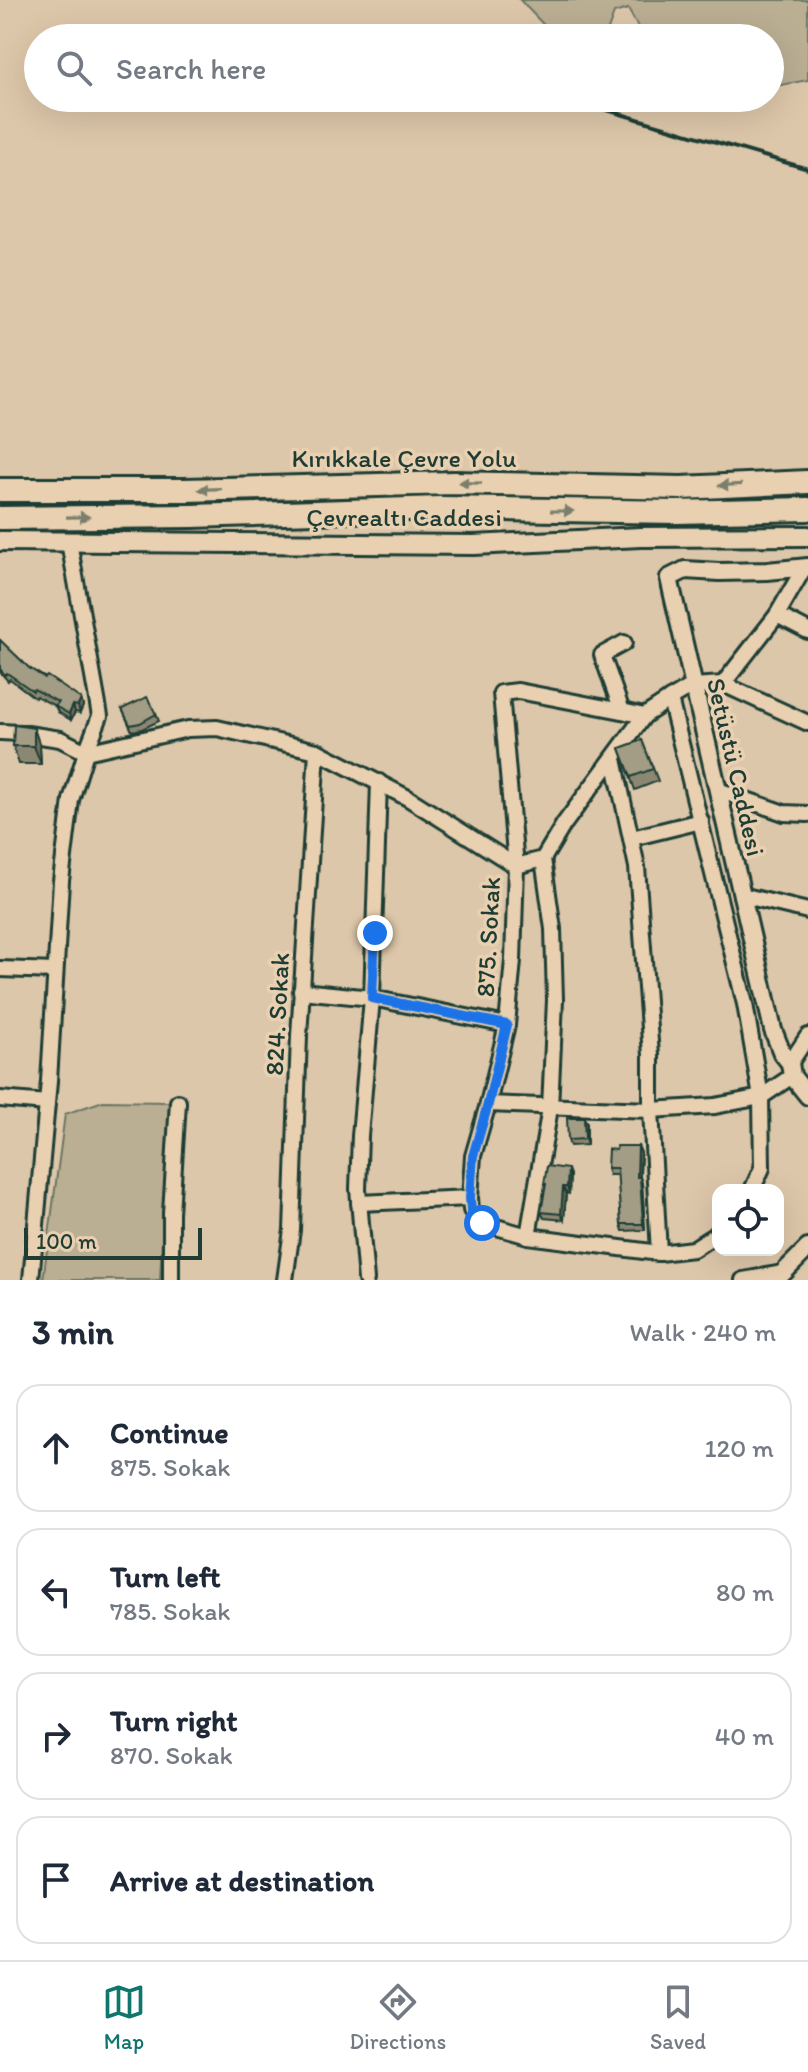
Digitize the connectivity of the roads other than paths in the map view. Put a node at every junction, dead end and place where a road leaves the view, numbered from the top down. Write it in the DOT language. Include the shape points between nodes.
graph roads {
  1 [pos="808,482"];
  2 [pos="0,490"];
  3 [pos="808,509"];
  4 [pos="0,518"];
  5 [pos="808,536"];
  6 [pos="0,541"];
  7 [pos="69,542"];
  8 [pos="806,567"];
  9 [pos="777,615"];
  10 [pos="808,631"];
  11 [pos="624,643"];
  12 [pos="723,684"];
  13 [pos="692,686"];
  14 [pos="670,699"];
  15 [pos="622,711"];
  16 [pos="644,716"];
  17 [pos="808,723"];
  18 [pos="0,732"];
  19 [pos="317,751"];
  20 [pos="86,752"];
  21 [pos="614,759"];
  22 [pos="379,782"];
  23 [pos="718,790"];
  24 [pos="808,814"];
  25 [pos="701,821"];
  26 [pos="632,838"];
  27 [pos="543,859"];
  28 [pos="516,866"];
  29 [pos="741,895"];
  30 [pos="808,911"];
  31 [pos="0,969"];
  32 [pos="55,971"];
  33 [pos="301,991"];
  34 [pos="372,998"];
  35 [pos="507,1025"];
  36 [pos="808,1036"];
  37 [pos="791,1070"];
  38 [pos="808,1096"];
  39 [pos="761,1097"];
  40 [pos="0,1099"];
  41 [pos="178,1102"];
  42 [pos="47,1103"];
  43 [pos="488,1104"];
  44 [pos="550,1108"];
  45 [pos="651,1110"];
  46 [pos="755,1184"];
  47 [pos="470,1198"];
  48 [pos="359,1203"];
  49 [pos="528,1236"];
  50 [pos="712,1237"];
  51 [pos="808,1248"];
  52 [pos="659,1253"];
  53 [pos="783,1273"];
  54 [pos="31,1280"];
  55 [pos="171,1280"];
  56 [pos="285,1280"];
  57 [pos="366,1280"];
  58 [pos="743,1280"];
  1 -- 2 [label="highway, Kırıkkale Çevre Yolu, one-way" via="681,488 454,483"];
  4 -- 3 [label="highway, Kırıkkale Çevre Yolu, one-way" via="441,508"];
  5 -- 7 [label="main road, Çevrealtı Caddesi" via="474,545"];
  6 -- 7 [label="main road, Çevrealtı Caddesi"];
  7 -- 20 [label="street" via="100,716"];
  8 -- 9 [label="street"];
  8 -- 13 [label="street, Setüstü Caddesi" via="685,570 669,578"];
  9 -- 10 [label="street"];
  9 -- 12 [label="street"];
  11 -- 15 [label="street" via="602,655"];
  12 -- 13 [label="street"];
  12 -- 17 [label="street"];
  13 -- 14 [label="street"];
  13 -- 23 [label="street, Setüstü Caddesi"];
  14 -- 16 [label="street"];
  14 -- 25 [label="street"];
  15 -- 16 [label="street"];
  15 -- 28 [label="street, 875. Sokak" via="518,691 501,693"];
  16 -- 21 [label="street"];
  18 -- 20 [label="street" via="60,739"];
  19 -- 20 [label="street" via="217,728 188,729"];
  19 -- 22 [label="street"];
  19 -- 33 [label="street, 824. Sokak"];
  20 -- 32 [label="street" via="71,800"];
  21 -- 26 [label="street"];
  21 -- 27 [label="street"];
  22 -- 28 [label="street"];
  22 -- 34 [label="street"];
  23 -- 24 [label="street" via="784,813"];
  23 -- 29 [label="street, Setüstü Caddesi"];
  25 -- 26 [label="street"];
  25 -- 39 [label="street"];
  26 -- 45 [label="street"];
  27 -- 28 [label="street"];
  27 -- 44 [label="street" via="553,929 555,1000"];
  28 -- 35 [label="street, 875. Sokak"];
  29 -- 30 [label="street"];
  29 -- 37 [label="street, Setüstü Caddesi" via="773,1030"];
  31 -- 32 [label="street"];
  32 -- 42 [label="street"];
  33 -- 34 [label="street"];
  33 -- 56 [label="street, 824. Sokak" via="292,1230"];
  34 -- 35 [label="street"];
  34 -- 48 [label="street"];
  35 -- 43 [label="street, 875. Sokak"];
  36 -- 37 [label="street"];
  37 -- 38 [label="street, Setüstü Caddesi"];
  37 -- 39 [label="street"];
  39 -- 45 [label="street"];
  39 -- 46 [label="street" via="762,1168"];
  40 -- 42 [label="street"];
  41 -- 55 [label="street"];
  42 -- 54 [label="street"];
  43 -- 44 [label="street"];
  43 -- 47 [label="street, 875. Sokak" via="473,1156"];
  44 -- 45 [label="street"];
  44 -- 49 [label="street"];
  45 -- 52 [label="street"];
  47 -- 48 [label="street"];
  47 -- 49 [label="street" via="471,1210 482,1223"];
  48 -- 57 [label="street"];
  49 -- 52 [label="street"];
  50 -- 52 [label="street" via="693,1249"];
  51 -- 53 [label="street"];
  53 -- 58 [label="street"];
}
